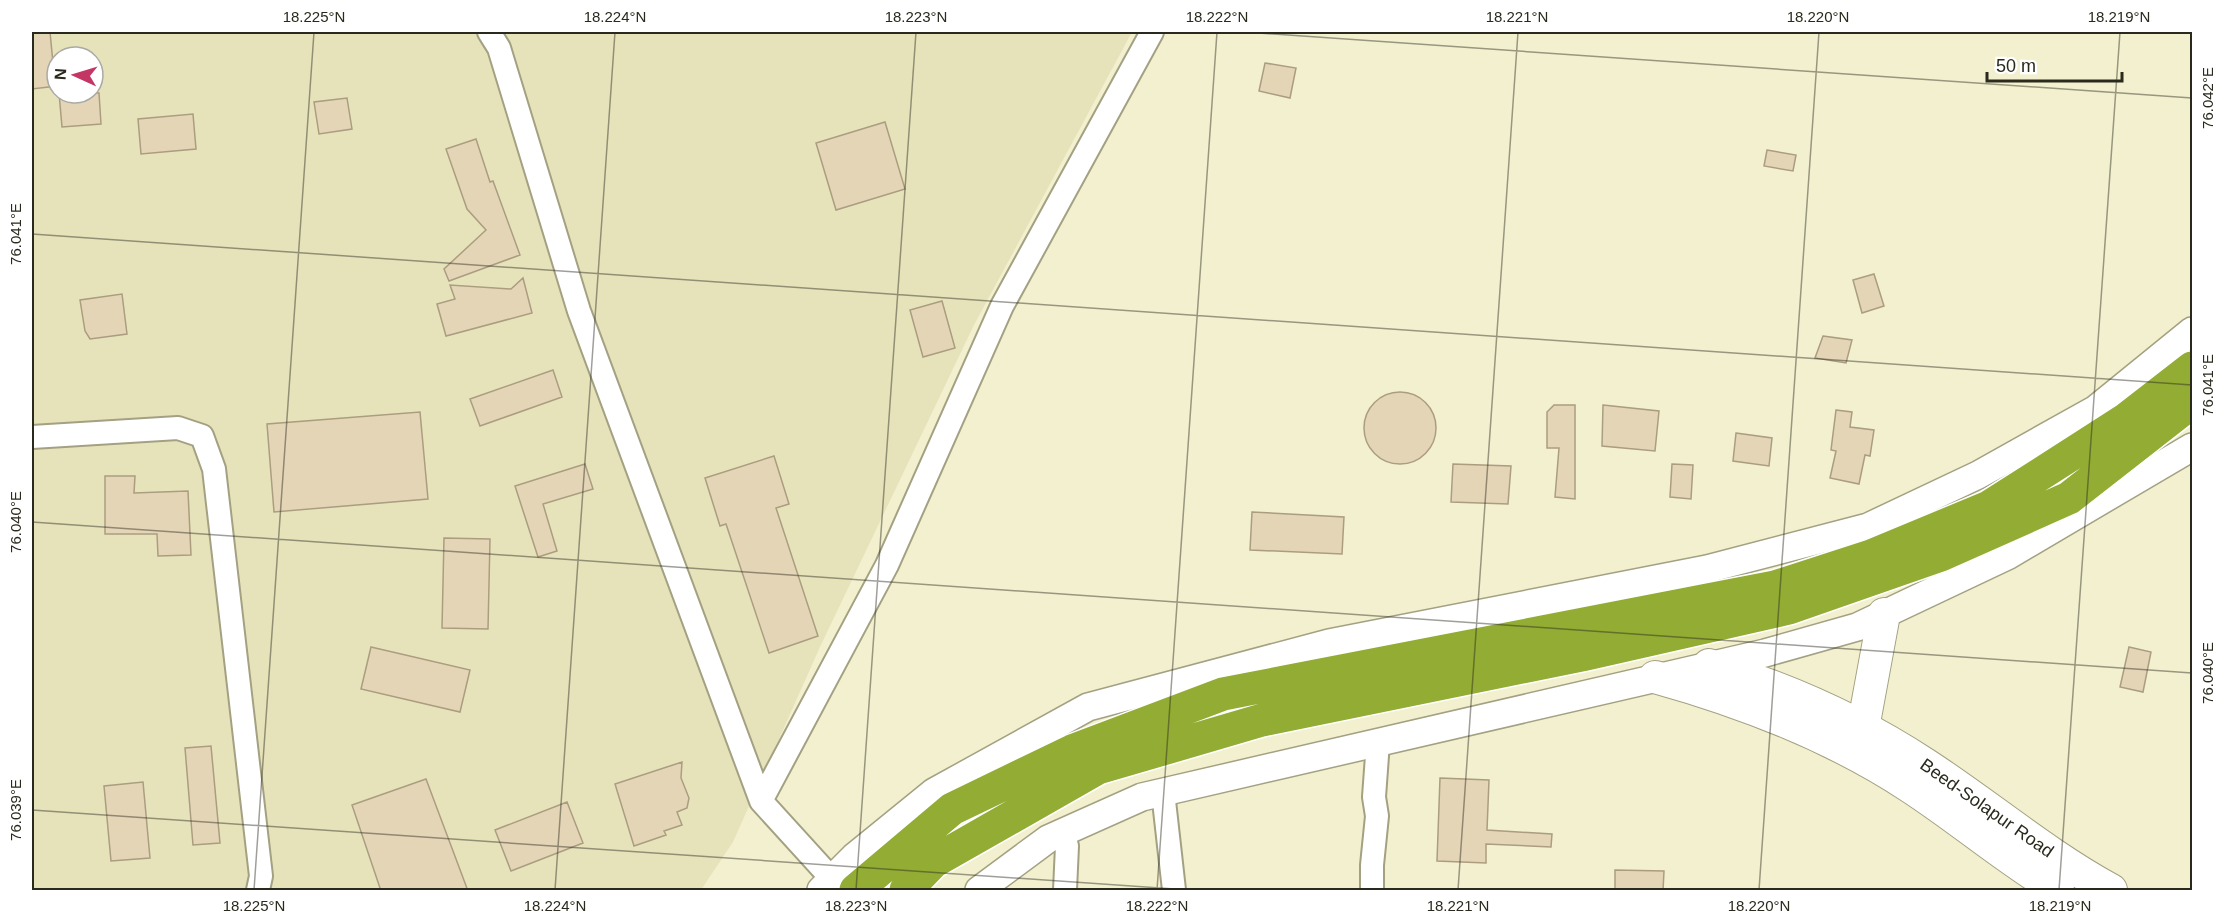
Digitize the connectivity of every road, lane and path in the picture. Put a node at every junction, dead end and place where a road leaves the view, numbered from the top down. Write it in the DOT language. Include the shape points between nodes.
graph roads {
  1 [pos="489,32"];
  2 [pos="1152,32"];
  3 [pos="2193,331"];
  4 [pos="2193,368"];
  5 [pos="2193,402"];
  6 [pos="32,437"];
  7 [pos="2193,447"];
  8 [pos="1884,614"];
  9 [pos="1584,639"];
  10 [pos="1709,665"];
  11 [pos="1655,677"];
  12 [pos="1858,741"];
  13 [pos="1378,742"];
  14 [pos="1162,792"];
  15 [pos="761,801"];
  16 [pos="1066,831"];
  17 [pos="838,888"];
  18 [pos="258,891"];
  19 [pos="906,891"];
  20 [pos="979,891"];
  21 [pos="1065,891"];
  22 [pos="1174,891"];
  23 [pos="1372,891"];
  24 [pos="2058,891"];
  25 [pos="2110,891"];
  1 -- 15 [label="street" via="499,48 579,310"];
  2 -- 15 [label="street" via="1002,306 887,565"];
  3 -- 17 [label="street" via="2096,409 1978,475 1869,527 1707,569 1329,643 1088,707 934,792 854,857"];
  4 -- 9 [label="highway" via="2125,420 1989,507 1871,556"];
  5 -- 9 [label="highway" via="2069,498 1941,555 1789,608"];
  6 -- 18 [label="street" via="178,428 202,436 214,469 261,876"];
  7 -- 8 [label="street" via="2007,556"];
  8 -- 10 [label="street" via="1857,627"];
  8 -- 12 [label="main road"];
  9 -- 17 [label="highway" via="1223,694 1072,751 952,809"];
  9 -- 19 [label="highway" via="1262,720 1098,768 933,862"];
  10 -- 11 [label="street"];
  10 -- 12 [label="main road, Beed-Solapur Road" via="1801,697"];
  11 -- 12 [label="main road, Beed-Solapur Road"];
  11 -- 13 [label="street"];
  12 -- 24 [label="main road, Beed-Solapur Road" via="1909,786"];
  12 -- 25 [label="main road, Beed-Solapur Road" via="1924,763"];
  13 -- 14 [label="street"];
  13 -- 23 [label="street"];
  14 -- 16 [label="street" via="1142,796"];
  14 -- 22 [label="street"];
  15 -- 17 [label="street"];
  16 -- 20 [label="street" via="1048,839"];
  16 -- 21 [label="street"];
}
